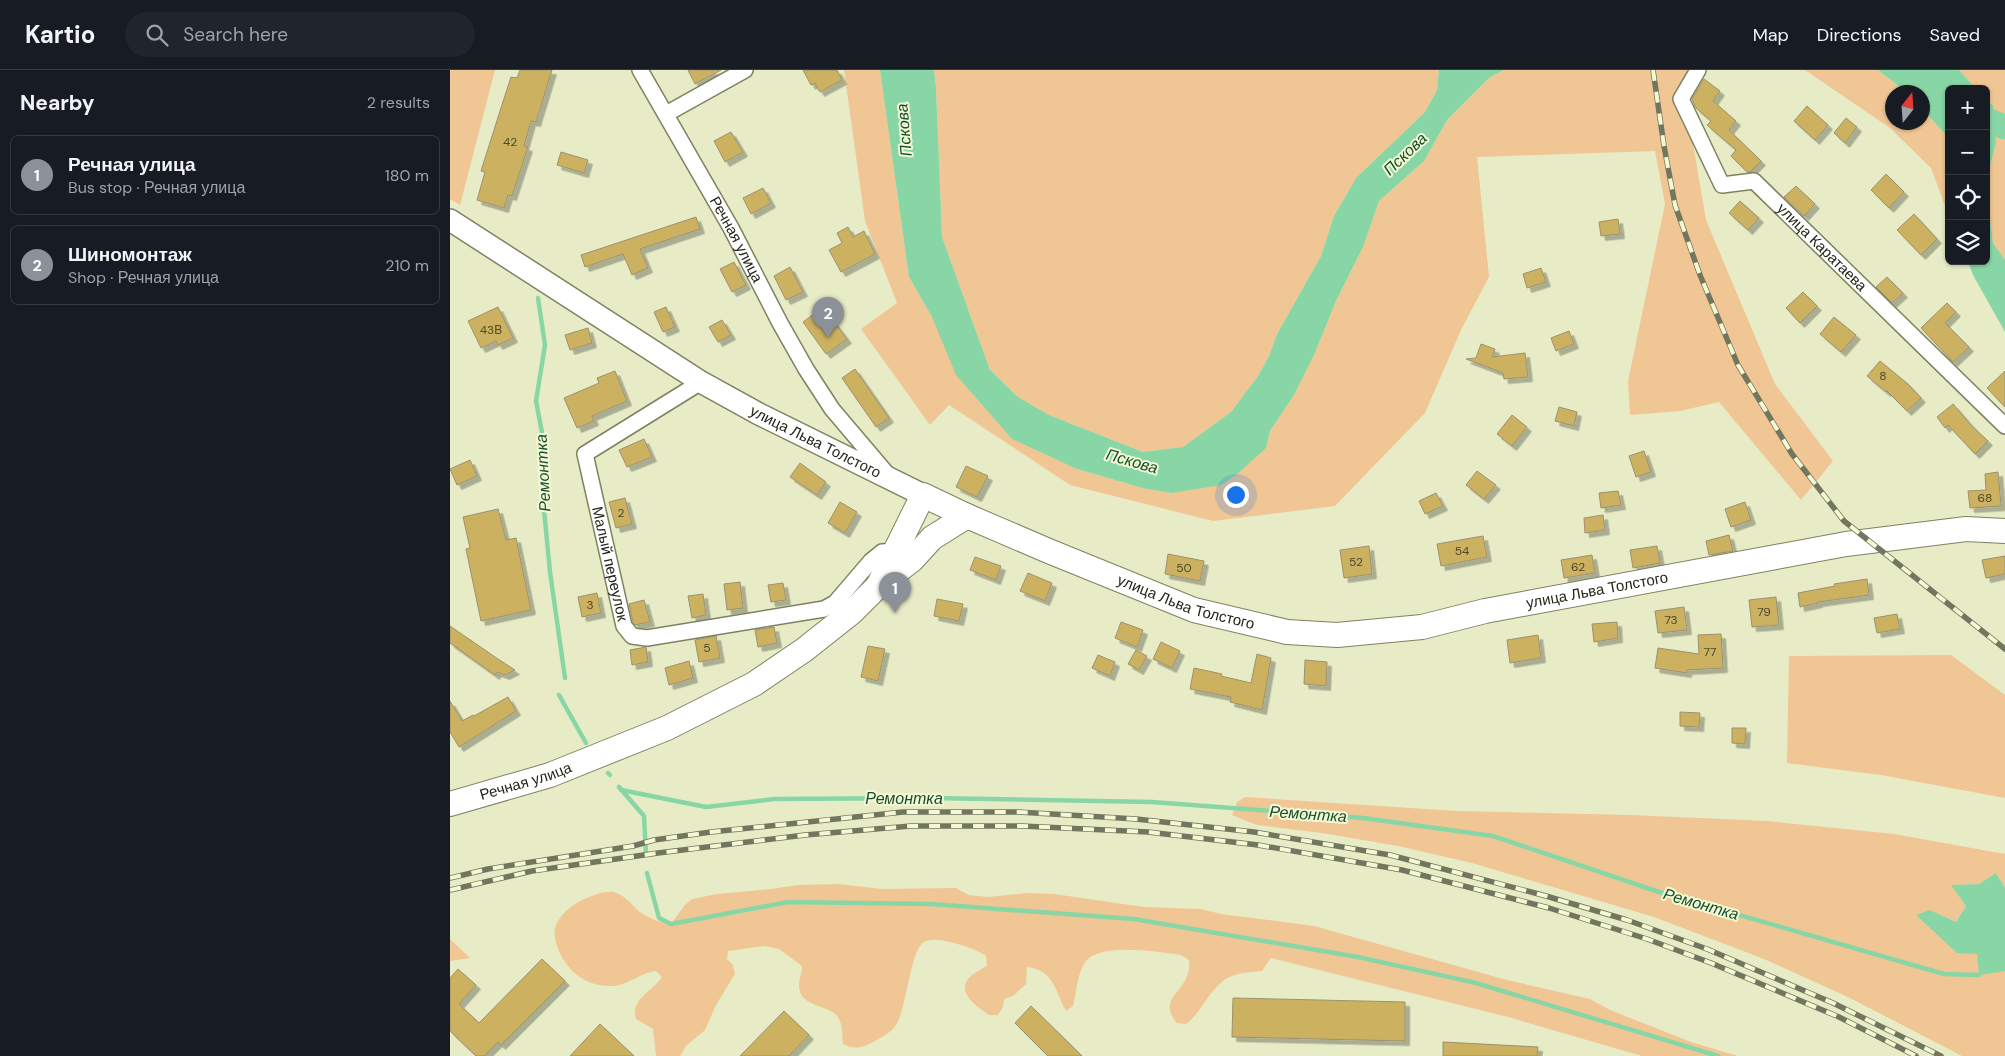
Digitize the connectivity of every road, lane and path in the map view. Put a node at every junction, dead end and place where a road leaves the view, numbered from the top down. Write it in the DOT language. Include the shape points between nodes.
graph roads {
  1 [pos="640,70"];
  2 [pos="745,70"];
  3 [pos="1698,70"];
  4 [pos="666,114"];
  5 [pos="450,220"];
  6 [pos="701,382"];
  7 [pos="2005,426"];
  8 [pos="891,479"];
  9 [pos="923,495"];
  10 [pos="967,516"];
  11 [pos="2005,530"];
  12 [pos="895,551"];
  13 [pos="878,586"];
  14 [pos="450,804"];
  1 -- 4 [label="street, Речная улица"];
  2 -- 4 [label="street"];
  3 -- 7 [label="street, улица Каратаева" via="1681,99 1722,185 1754,181"];
  4 -- 8 [label="street, Речная улица" via="806,369 832,409"];
  5 -- 6 [label="street, улица Льва Толстого"];
  6 -- 8 [label="street, улица Льва Толстого"];
  6 -- 12 [label="street, Малый переулок" via="585,454 624,626 632,636 647,638 824,609 835,603 882,552"];
  8 -- 9 [label="street, улица Льва Толстого"];
  9 -- 10 [label="main road, улица Льва Толстого"];
  9 -- 12 [label="main road"];
  10 -- 11 [label="main road, улица Льва Толстого" via="1194,610 1287,632 1337,635 1422,627 1485,611 1846,544 1966,528"];
  10 -- 13 [label="main road" via="932,538 912,560"];
  12 -- 13 [label="main road"];
  13 -- 14 [label="main road, Речная улица" via="852,612 804,650 754,684 667,728 550,775"];
}
